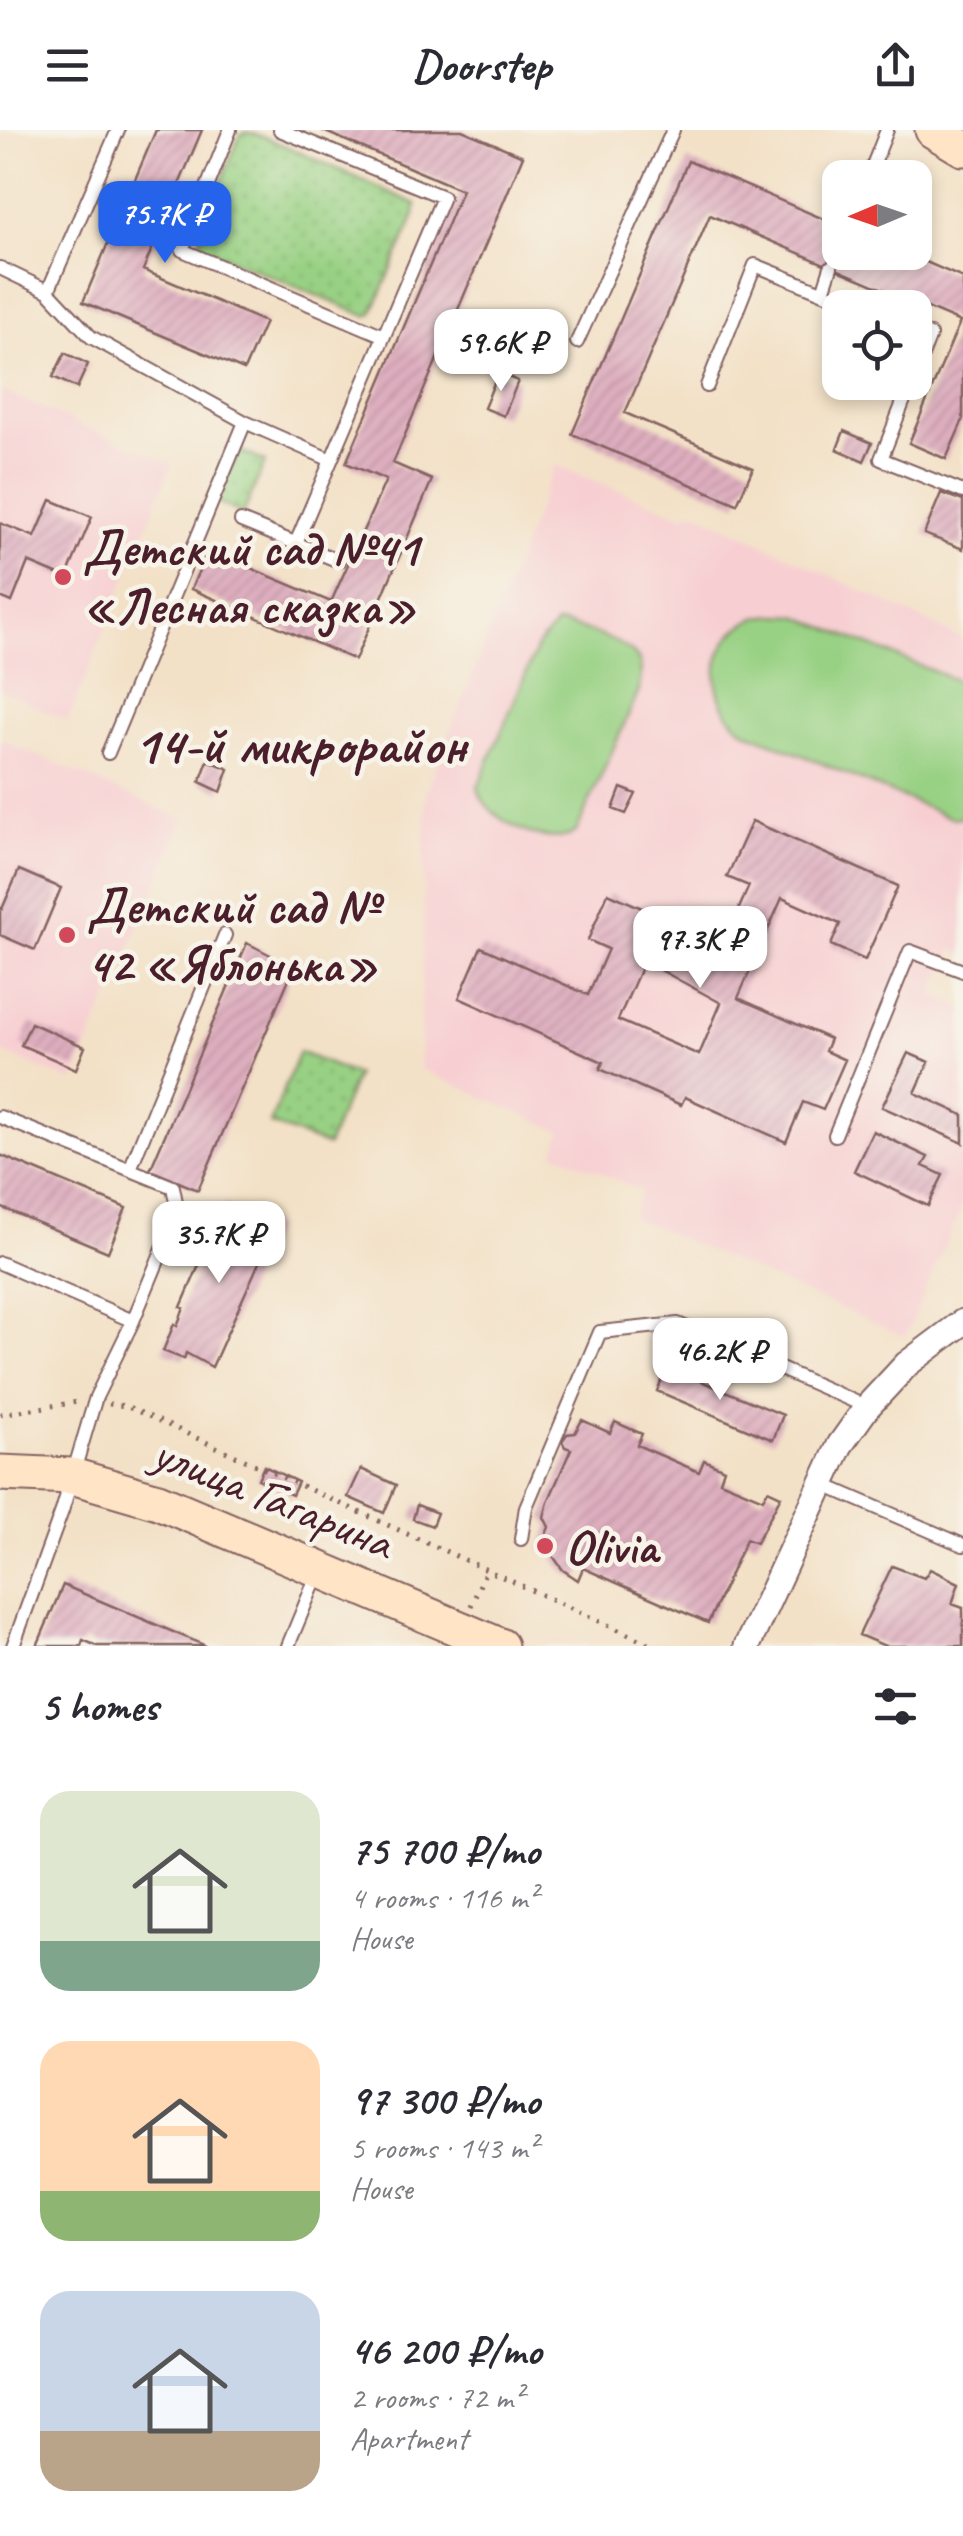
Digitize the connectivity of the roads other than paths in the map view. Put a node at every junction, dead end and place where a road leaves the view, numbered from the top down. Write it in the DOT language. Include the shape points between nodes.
graph roads {
  1 [pos="118,130"];
  2 [pos="230,130"];
  3 [pos="280,130"];
  4 [pos="673,130"];
  5 [pos="887,130"];
  6 [pos="933,130"];
  7 [pos="340,138"];
  8 [pos="963,148"];
  9 [pos="333,152"];
  10 [pos="875,160"];
  11 [pos="0,268"];
  12 [pos="48,291"];
  13 [pos="822,292"];
  14 [pos="384,336"];
  15 [pos="577,342"];
  16 [pos="707,386"];
  17 [pos="904,400"];
  18 [pos="245,422"];
  19 [pos="332,460"];
  20 [pos="963,492"];
  21 [pos="241,521"];
  22 [pos="296,543"];
  23 [pos="339,562"];
  24 [pos="108,753"];
  25 [pos="225,935"];
  26 [pos="963,971"];
  27 [pos="0,1117"];
  28 [pos="835,1135"];
  29 [pos="130,1169"];
  30 [pos="0,1263"];
  31 [pos="133,1321"];
  32 [pos="963,1322"];
  33 [pos="867,1407"];
  34 [pos="0,1472"];
  35 [pos="72,1476"];
  36 [pos="822,1484"];
  37 [pos="521,1539"];
  38 [pos="963,1545"];
  39 [pos="320,1569"];
  40 [pos="13,1646"];
  41 [pos="288,1646"];
  42 [pos="500,1646"];
  43 [pos="747,1646"];
  1 -- 12 [label="lane"];
  2 -- 14 [label="lane" via="182,250"];
  3 -- 9 [label="lane"];
  4 -- 15 [label="lane"];
  5 -- 10 [label="lane"];
  6 -- 8 [label="main road"];
  7 -- 9 [label="lane"];
  9 -- 14 [label="lane" via="443,196"];
  11 -- 12 [label="lane"];
  12 -- 18 [label="lane" via="91,337"];
  13 -- 16 [label="lane" via="754,265"];
  14 -- 19 [label="lane"];
  17 -- 20 [label="lane" via="881,459"];
  18 -- 19 [label="lane"];
  18 -- 24 [label="lane"];
  19 -- 22 [label="lane"];
  21 -- 22 [label="lane"];
  22 -- 23 [label="lane"];
  25 -- 29 [label="lane"];
  26 -- 28 [label="lane" via="910,951"];
  27 -- 29 [label="lane"];
  29 -- 31 [label="lane" via="173,1188 178,1212"];
  30 -- 31 [label="lane"];
  31 -- 35 [label="lane" via="94,1403"];
  32 -- 33 [label="street" via="907,1364"];
  33 -- 36 [label="street"];
  33 -- 37 [label="lane" via="678,1324 600,1332 526,1507"];
  34 -- 35 [label="main road, улица Гагарина"];
  35 -- 39 [label="main road, улица Гагарина" via="158,1500"];
  35 -- 40 [label="lane"];
  36 -- 38 [label="lane"];
  36 -- 43 [label="street"];
  39 -- 41 [label="lane"];
  39 -- 42 [label="main road, улица Гагарина"];
}
